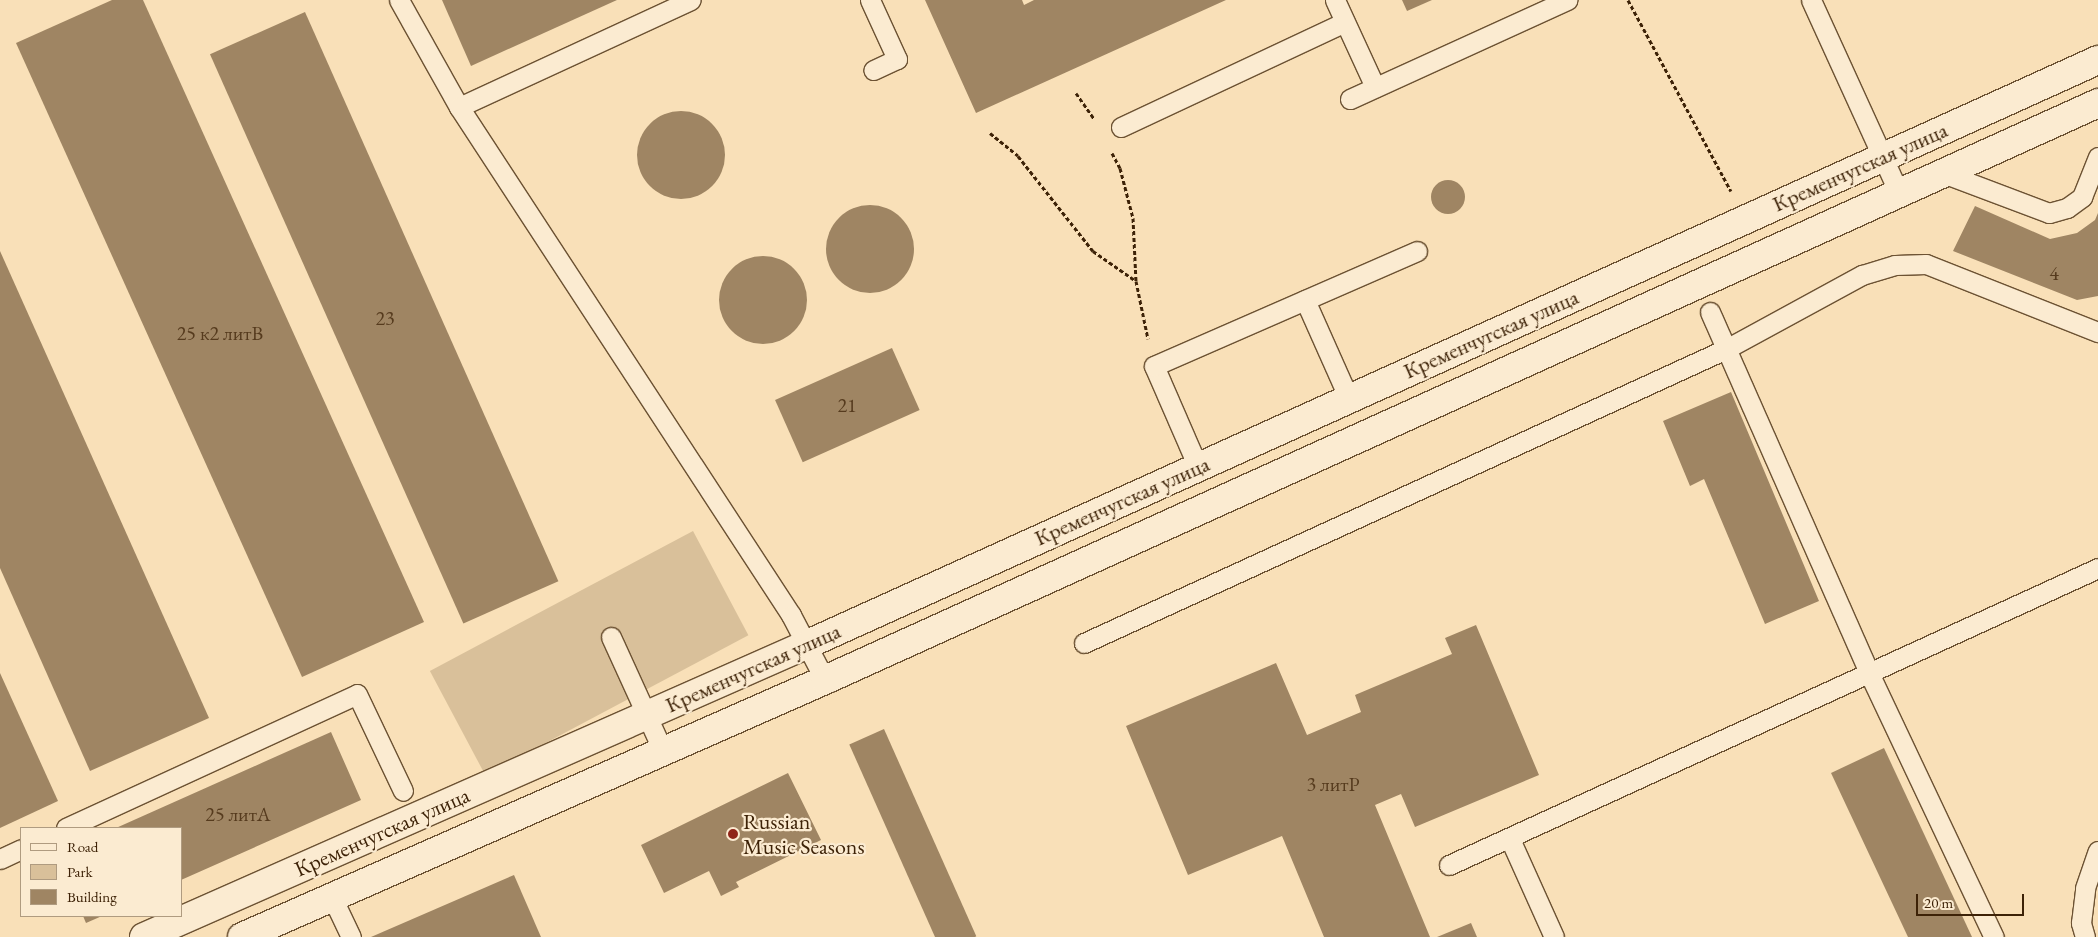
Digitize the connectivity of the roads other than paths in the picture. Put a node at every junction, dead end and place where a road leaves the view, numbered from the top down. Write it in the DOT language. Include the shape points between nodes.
graph roads {
  1 [pos="399,0"];
  2 [pos="690,0"];
  3 [pos="870,0"];
  4 [pos="1335,0"];
  5 [pos="1567,0"];
  6 [pos="1811,0"];
  7 [pos="1345,22"];
  8 [pos="2098,60"];
  9 [pos="873,70"];
  10 [pos="1375,87"];
  11 [pos="1350,99"];
  12 [pos="2098,103"];
  13 [pos="458,107"];
  14 [pos="1120,127"];
  15 [pos="1883,156"];
  16 [pos="2098,157"];
  17 [pos="1943,173"];
  18 [pos="1899,192"];
  19 [pos="1417,251"];
  20 [pos="1306,300"];
  21 [pos="1710,312"];
  22 [pos="2098,332"];
  23 [pos="1726,349"];
  24 [pos="1349,399"];
  25 [pos="1198,467"];
  26 [pos="2098,568"];
  27 [pos="611,637"];
  28 [pos="1084,643"];
  29 [pos="808,644"];
  30 [pos="1869,673"];
  31 [pos="825,680"];
  32 [pos="646,715"];
  33 [pos="663,751"];
  34 [pos="403,791"];
  35 [pos="68,827"];
  36 [pos="1510,839"];
  37 [pos="20,849"];
  38 [pos="2098,851"];
  39 [pos="0,859"];
  40 [pos="1449,865"];
  41 [pos="332,897"];
  42 [pos="144,937"];
  43 [pos="242,937"];
  44 [pos="351,937"];
  45 [pos="1554,937"];
  46 [pos="1994,937"];
  47 [pos="2085,937"];
  1 -- 13 [label="lane"];
  2 -- 13 [label="lane"];
  3 -- 9 [label="lane" via="898,59"];
  4 -- 7 [label="lane"];
  5 -- 10 [label="lane"];
  6 -- 15 [label="lane"];
  7 -- 10 [label="lane"];
  7 -- 14 [label="lane"];
  8 -- 15 [label="street, Кременчугская улица"];
  10 -- 11 [label="lane"];
  12 -- 17 [label="street, Кременчугская улица"];
  13 -- 29 [label="lane"];
  15 -- 18 [label="lane"];
  15 -- 24 [label="street, Кременчугская улица"];
  16 -- 17 [label="lane" via="2082,197 2067,208 2049,214"];
  17 -- 18 [label="street, Кременчугская улица"];
  18 -- 31 [label="street, Кременчугская улица"];
  19 -- 20 [label="lane"];
  20 -- 24 [label="lane"];
  20 -- 25 [label="lane" via="1154,366"];
  21 -- 23 [label="lane"];
  22 -- 23 [label="lane" via="1926,264 1895,265 1862,274"];
  23 -- 28 [label="lane"];
  23 -- 30 [label="lane"];
  24 -- 25 [label="street, Кременчугская улица"];
  25 -- 29 [label="street, Кременчугская улица"];
  26 -- 30 [label="lane"];
  27 -- 32 [label="lane"];
  29 -- 31 [label="lane"];
  29 -- 32 [label="street, Кременчугская улица"];
  30 -- 36 [label="lane"];
  30 -- 46 [label="lane"];
  31 -- 33 [label="street, Кременчугская улица"];
  32 -- 33 [label="lane"];
  32 -- 42 [label="street, Кременчугская улица"];
  33 -- 41 [label="street, Кременчугская улица"];
  34 -- 35 [label="lane" via="358,694"];
  36 -- 40 [label="lane"];
  36 -- 45 [label="lane"];
  37 -- 39 [label="lane"];
  38 -- 47 [label="lane" via="2084,888 2081,923"];
  41 -- 43 [label="street, Кременчугская улица"];
  41 -- 44 [label="lane"];
}
